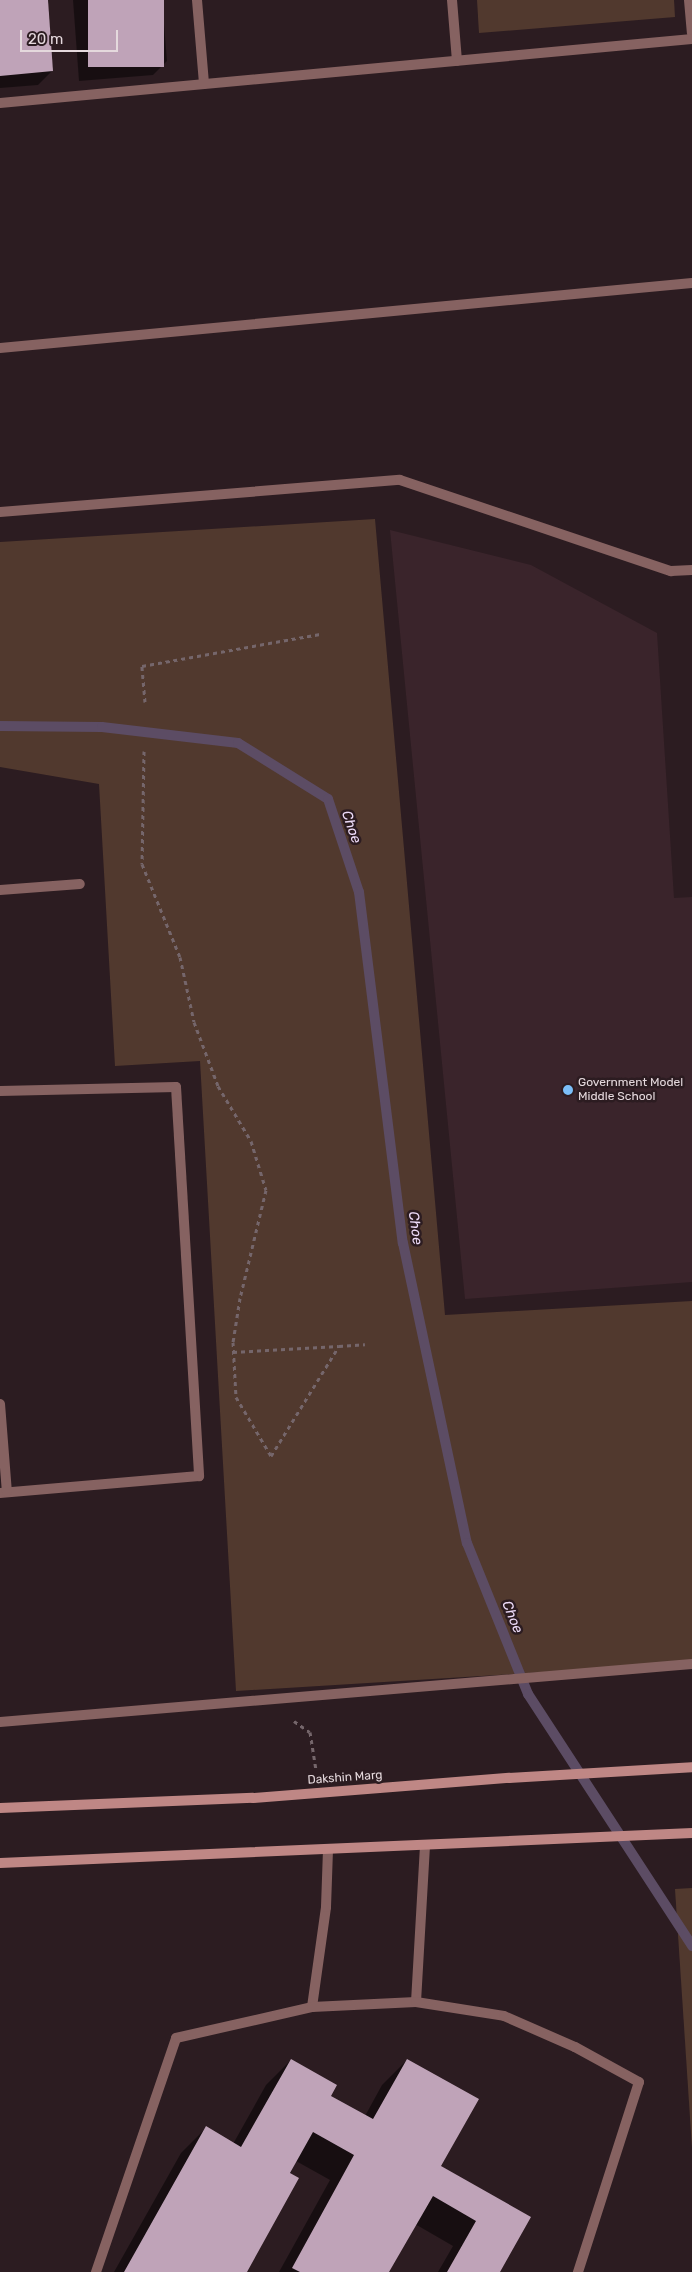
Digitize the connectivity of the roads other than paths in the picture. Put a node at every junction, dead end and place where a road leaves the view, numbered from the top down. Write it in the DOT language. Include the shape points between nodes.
graph roads {
  1 [pos="197,0"];
  2 [pos="452,0"];
  3 [pos="689,0"];
  4 [pos="692,33"];
  5 [pos="692,38"];
  6 [pos="457,61"];
  7 [pos="204,84"];
  8 [pos="0,103"];
  9 [pos="692,283"];
  10 [pos="0,348"];
  11 [pos="0,512"];
  12 [pos="692,570"];
  13 [pos="80,884"];
  14 [pos="0,890"];
  15 [pos="0,1091"];
  16 [pos="0,1404"];
  17 [pos="3,1492"];
  18 [pos="692,1664"];
  19 [pos="0,1722"];
  20 [pos="692,1768"];
  21 [pos="0,1808"];
  22 [pos="692,1833"];
  23 [pos="425,1845"];
  24 [pos="328,1849"];
  25 [pos="0,1863"];
  26 [pos="416,2002"];
  27 [pos="312,2007"];
  28 [pos="96,2272"];
  29 [pos="578,2272"];
  1 -- 7 [label="street"];
  2 -- 6 [label="street"];
  3 -- 4 [label="street"];
  5 -- 6 [label="street"];
  6 -- 7 [label="street"];
  7 -- 8 [label="street"];
  9 -- 10 [label="street"];
  11 -- 12 [label="street" via="400,480 671,571"];
  13 -- 14 [label="street"];
  15 -- 17 [label="street" via="176,1087 199,1476"];
  16 -- 17 [label="street"];
  18 -- 19 [label="street"];
  20 -- 21 [label="main road, Dakshin Marg" via="253,1798"];
  22 -- 23 [label="main road"];
  23 -- 24 [label="main road"];
  23 -- 26 [label="street"];
  24 -- 25 [label="main road"];
  24 -- 27 [label="street" via="326,1907"];
  26 -- 27 [label="street"];
  26 -- 29 [label="street" via="504,2016 575,2047 639,2082"];
  27 -- 28 [label="street" via="176,2038"];
}
